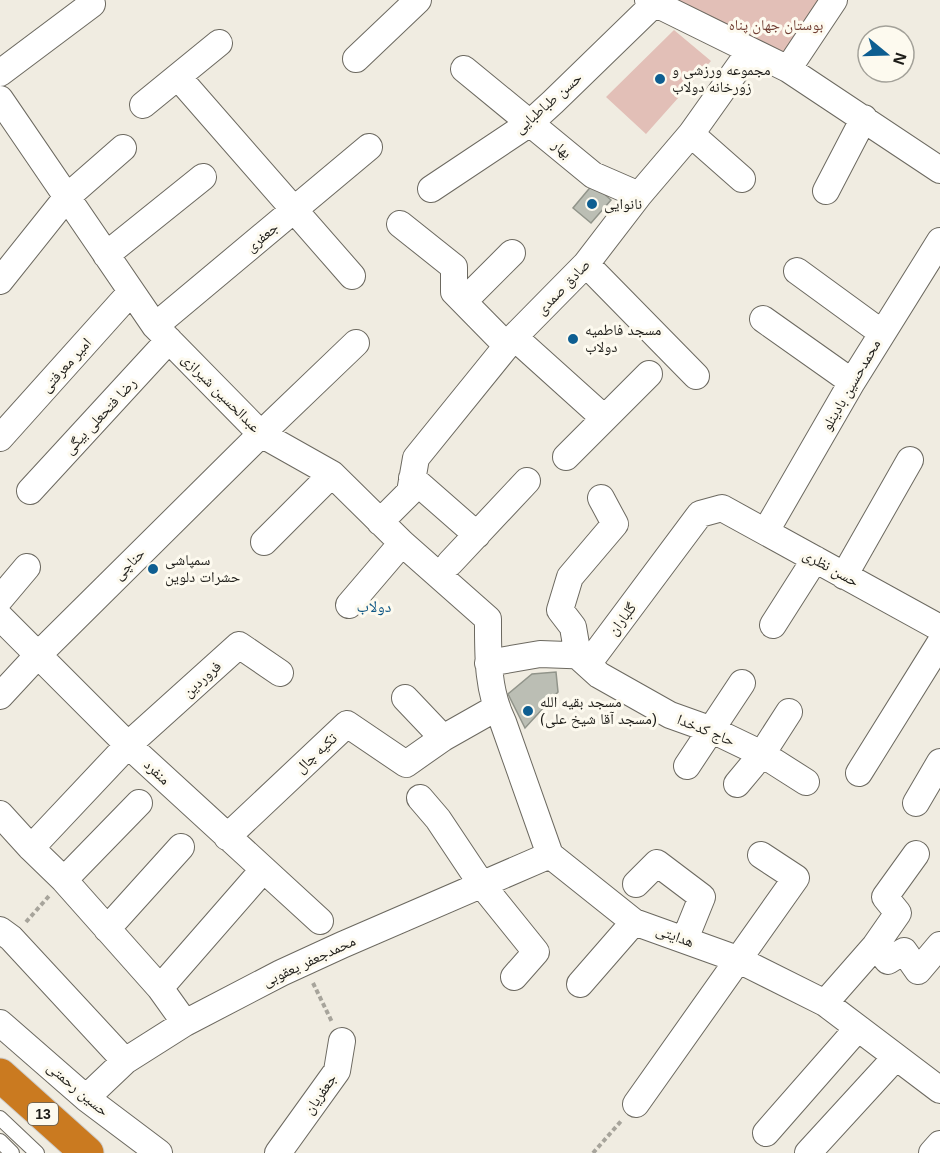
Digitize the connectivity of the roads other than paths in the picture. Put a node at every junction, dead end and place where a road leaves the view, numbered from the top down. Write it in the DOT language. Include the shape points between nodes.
graph roads {
  1 [pos="418,0"];
  2 [pos="834,0"];
  3 [pos="651,2"];
  4 [pos="92,4"];
  5 [pos="219,43"];
  6 [pos="750,51"];
  7 [pos="356,59"];
  8 [pos="464,69"];
  9 [pos="788,69"];
  10 [pos="0,73"];
  11 [pos="178,77"];
  12 [pos="0,99"];
  13 [pos="143,105"];
  14 [pos="864,118"];
  15 [pos="530,123"];
  16 [pos="691,134"];
  17 [pos="369,147"];
  18 [pos="123,148"];
  19 [pos="940,170"];
  20 [pos="203,177"];
  21 [pos="742,179"];
  22 [pos="431,189"];
  23 [pos="825,191"];
  24 [pos="639,195"];
  25 [pos="67,197"];
  26 [pos="294,210"];
  27 [pos="400,224"];
  28 [pos="940,241"];
  29 [pos="512,253"];
  30 [pos="106,255"];
  31 [pos="586,264"];
  32 [pos="797,271"];
  33 [pos="352,276"];
  34 [pos="0,281"];
  35 [pos="131,292"];
  36 [pos="464,301"];
  37 [pos="763,319"];
  38 [pos="162,333"];
  39 [pos="882,333"];
  40 [pos="510,342"];
  41 [pos="356,343"];
  42 [pos="649,374"];
  43 [pos="696,376"];
  44 [pos="852,382"];
  45 [pos="604,418"];
  46 [pos="261,434"];
  47 [pos="0,438"];
  48 [pos="566,457"];
  49 [pos="910,460"];
  50 [pos="332,474"];
  51 [pos="412,478"];
  52 [pos="527,482"];
  53 [pos="30,491"];
  54 [pos="601,498"];
  55 [pos="722,508"];
  56 [pos="380,522"];
  57 [pos="766,531"];
  58 [pos="477,535"];
  59 [pos="264,542"];
  60 [pos="402,543"];
  61 [pos="815,559"];
  62 [pos="450,563"];
  63 [pos="27,567"];
  64 [pos="844,576"];
  65 [pos="3,591"];
  66 [pos="349,605"];
  67 [pos="0,617"];
  68 [pos="937,624"];
  69 [pos="773,625"];
  70 [pos="38,655"];
  71 [pos="578,656"];
  72 [pos="488,663"];
  73 [pos="280,673"];
  74 [pos="742,683"];
  75 [pos="0,696"];
  76 [pos="405,698"];
  77 [pos="496,708"];
  78 [pos="789,712"];
  79 [pos="712,730"];
  80 [pos="443,738"];
  81 [pos="128,745"];
  82 [pos="762,754"];
  83 [pos="940,762"];
  84 [pos="687,766"];
  85 [pos="859,773"];
  86 [pos="806,782"];
  87 [pos="737,784"];
  88 [pos="420,798"];
  89 [pos="139,803"];
  90 [pos="916,803"];
  91 [pos="0,814"];
  92 [pos="227,837"];
  93 [pos="181,847"];
  94 [pos="31,848"];
  95 [pos="916,854"];
  96 [pos="550,855"];
  97 [pos="761,855"];
  98 [pos="263,870"];
  99 [pos="64,880"];
  100 [pos="636,884"];
  101 [pos="482,885"];
  102 [pos="320,921"];
  103 [pos="634,922"];
  104 [pos="107,929"];
  105 [pos="6,934"];
  106 [pos="685,939"];
  107 [pos="940,945"];
  108 [pos="875,946"];
  109 [pos="737,960"];
  110 [pos="514,976"];
  111 [pos="580,984"];
  112 [pos="160,988"];
  113 [pos="825,1004"];
  114 [pos="0,1023"];
  115 [pos="185,1023"];
  116 [pos="858,1028"];
  117 [pos="342,1041"];
  118 [pos="896,1057"];
  119 [pos="125,1061"];
  120 [pos="0,1075"];
  121 [pos="940,1090"];
  122 [pos="86,1098"];
  123 [pos="636,1104"];
  124 [pos="0,1118"];
  125 [pos="766,1133"];
  126 [pos="0,1141"];
  127 [pos="940,1144"];
  128 [pos="12,1153"];
  129 [pos="38,1153"];
  130 [pos="87,1153"];
  131 [pos="159,1153"];
  132 [pos="278,1153"];
  133 [pos="808,1153"];
  134 [pos="932,1153"];
  1 -- 7 [label="street"];
  2 -- 9 [label="street"];
  3 -- 6 [label="street"];
  3 -- 15 [label="street, حسن طباطبایی"];
  4 -- 10 [label="street"];
  5 -- 11 [label="street"];
  6 -- 9 [label="street"];
  6 -- 16 [label="street, صادق صمدی"];
  8 -- 15 [label="street, بهار"];
  9 -- 14 [label="street"];
  11 -- 13 [label="street"];
  11 -- 26 [label="street"];
  12 -- 25 [label="street, عبدالحسین شیرازی"];
  14 -- 19 [label="street"];
  14 -- 23 [label="street"];
  15 -- 22 [label="street, حسن طباطبایی"];
  15 -- 24 [label="street, بهار" via="593,175"];
  16 -- 21 [label="street"];
  16 -- 24 [label="street, صادق صمدی"];
  17 -- 26 [label="street, جعفری"];
  18 -- 25 [label="street"];
  20 -- 30 [label="street"];
  24 -- 31 [label="street, صادق صمدی"];
  25 -- 30 [label="street, عبدالحسین شیرازی"];
  25 -- 34 [label="street"];
  26 -- 33 [label="street"];
  26 -- 38 [label="street, جعفری"];
  27 -- 36 [label="street" via="454,267 454,292"];
  28 -- 39 [label="street, محمدحسین بادینلو"];
  29 -- 36 [label="street"];
  30 -- 35 [label="street, عبدالحسین شیرازی"];
  31 -- 40 [label="street, صادق صمدی"];
  31 -- 43 [label="street"];
  32 -- 39 [label="street"];
  35 -- 38 [label="street, عبدالحسین شیرازی"];
  35 -- 47 [label="street, امیر معرفتی"];
  36 -- 40 [label="street"];
  37 -- 44 [label="street"];
  38 -- 46 [label="street, عبدالحسین شیرازی"];
  38 -- 53 [label="street, رضا فتحعلی بیگی"];
  39 -- 44 [label="street, محمدحسین بادینلو"];
  40 -- 45 [label="street"];
  40 -- 51 [label="street, صادق صمدی" via="416,458"];
  41 -- 46 [label="street, حناچی"];
  42 -- 45 [label="street"];
  44 -- 57 [label="street, محمدحسین بادینلو"];
  45 -- 48 [label="street"];
  46 -- 50 [label="street, عبدالحسین شیرازی"];
  46 -- 70 [label="street, حناچی"];
  49 -- 64 [label="street"];
  50 -- 56 [label="street, عبدالحسین شیرازی"];
  50 -- 59 [label="street"];
  51 -- 56 [label="street, صادق صمدی" via="410,492"];
  51 -- 58 [label="street"];
  52 -- 58 [label="street"];
  54 -- 71 [label="street" via="615,524 570,577 560,610 573,627"];
  55 -- 57 [label="street, حسن نظری"];
  55 -- 71 [label="street, گلباران" via="700,514 594,657"];
  56 -- 60 [label="street, عبدالحسین شیرازی"];
  57 -- 61 [label="street, حسن نظری"];
  58 -- 62 [label="street"];
  60 -- 66 [label="street"];
  60 -- 72 [label="street, عبدالحسین شیرازی" via="488,619"];
  61 -- 64 [label="street, حسن نظری"];
  61 -- 69 [label="street"];
  63 -- 65 [label="street"];
  64 -- 68 [label="street, حسن نظری"];
  67 -- 70 [label="street, منفرد"];
  68 -- 85 [label="street"];
  70 -- 75 [label="street, حناچی"];
  70 -- 81 [label="street, منفرد"];
  71 -- 72 [label="street, گلباران" via="540,654"];
  71 -- 79 [label="street, حاج کدخدا" via="599,675 670,715"];
  72 -- 77 [label="street, عبدالحسین شیرازی"];
  73 -- 81 [label="street, فروردین" via="239,645"];
  74 -- 79 [label="street"];
  76 -- 80 [label="street"];
  77 -- 80 [label="street, تکیه چال"];
  77 -- 96 [label="street"];
  78 -- 82 [label="street"];
  79 -- 82 [label="street, حاج کدخدا"];
  79 -- 84 [label="street"];
  80 -- 92 [label="street, تکیه چال" via="406,764 346,724"];
  81 -- 92 [label="street, منفرد"];
  81 -- 94 [label="street"];
  82 -- 86 [label="street, حاج کدخدا"];
  82 -- 87 [label="street"];
  83 -- 90 [label="street"];
  88 -- 101 [label="street"];
  89 -- 99 [label="street"];
  91 -- 94 [label="street"];
  92 -- 98 [label="street, منفرد"];
  93 -- 104 [label="street"];
  94 -- 99 [label="street"];
  95 -- 108 [label="street" via="885,897 898,913"];
  96 -- 101 [label="street, محمدجعفر یعقوبی"];
  96 -- 103 [label="street, هدایتی"];
  97 -- 109 [label="street" via="796,878"];
  98 -- 102 [label="street, منفرد"];
  98 -- 112 [label="street"];
  99 -- 104 [label="street"];
  100 -- 106 [label="street" via="657,862 702,897"];
  101 -- 110 [label="street" via="536,952"];
  101 -- 115 [label="street, محمدجعفر یعقوبی" via="303,963"];
  103 -- 106 [label="street, هدایتی"];
  103 -- 111 [label="street"];
  104 -- 112 [label="street"];
  105 -- 119 [label="street"];
  106 -- 109 [label="street, هدایتی"];
  107 -- 108 [label="street" via="918,971 904,951 888,961"];
  108 -- 113 [label="street"];
  109 -- 113 [label="street, هدایتی"];
  109 -- 123 [label="street"];
  112 -- 115 [label="street"];
  113 -- 116 [label="street, هدایتی"];
  114 -- 122 [label="street, حسین رحمتی"];
  115 -- 119 [label="street, محمدجعفر یعقوبی"];
  116 -- 118 [label="street, هدایتی"];
  116 -- 125 [label="street"];
  117 -- 132 [label="street, جعفریان" via="337,1071"];
  118 -- 121 [label="street, هدایتی"];
  118 -- 133 [label="street"];
  119 -- 122 [label="street, محمدجعفر یعقوبی"];
  120 -- 130 [label="highway, 13"];
  122 -- 131 [label="street, حسین رحمتی"];
  124 -- 129 [label="lane"];
  126 -- 128 [label="lane"];
  127 -- 134 [label="street"];
}
